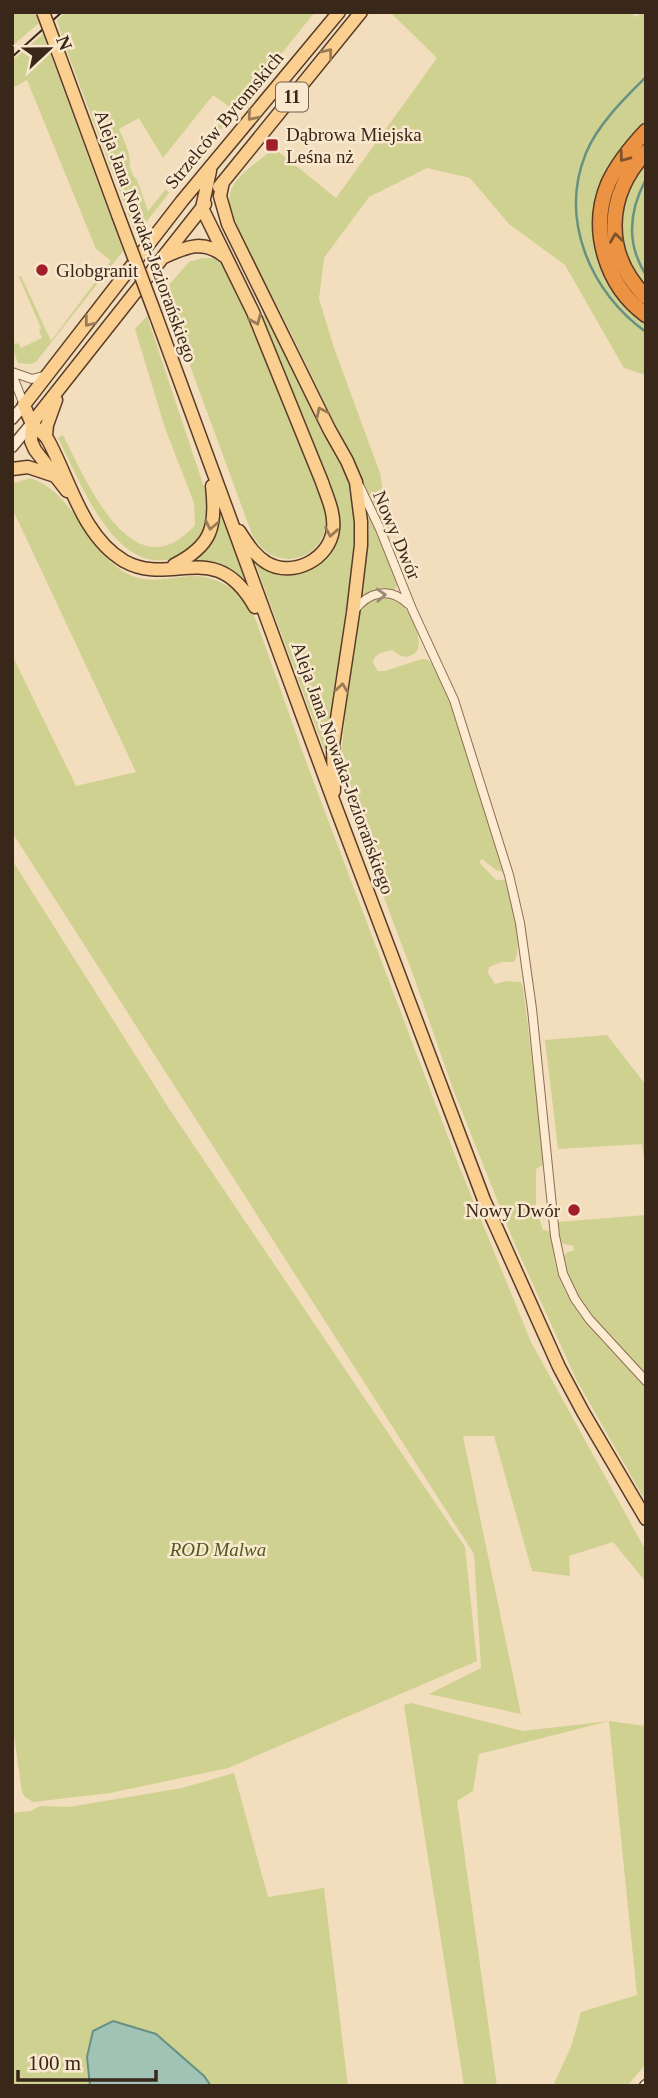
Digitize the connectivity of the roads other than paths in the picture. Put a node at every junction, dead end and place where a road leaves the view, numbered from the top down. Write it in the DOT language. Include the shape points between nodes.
graph roads {
  1 [pos="43,12"];
  2 [pos="338,12"];
  3 [pos="361,12"];
  4 [pos="646,131"];
  5 [pos="646,152"];
  6 [pos="212,164"];
  7 [pos="223,182"];
  8 [pos="202,208"];
  9 [pos="172,215"];
  10 [pos="228,224"];
  11 [pos="227,258"];
  12 [pos="161,259"];
  13 [pos="646,297"];
  14 [pos="646,315"];
  15 [pos="12,373"];
  16 [pos="50,374"];
  17 [pos="60,389"];
  18 [pos="24,405"];
  19 [pos="12,419"];
  20 [pos="32,423"];
  21 [pos="46,436"];
  22 [pos="12,447"];
  23 [pos="208,462"];
  24 [pos="12,469"];
  25 [pos="352,472"];
  26 [pos="53,475"];
  27 [pos="75,499"];
  28 [pos="227,513"];
  29 [pos="169,568"];
  30 [pos="412,609"];
  31 [pos="353,613"];
  32 [pos="276,644"];
  33 [pos="335,805"];
  34 [pos="646,1381"];
  35 [pos="646,1519"];
  1 -- 23 [label="main road, Aleja Jana Nowaka-Jeziorańskiego, bridge"];
  2 -- 6 [label="main road, Strzelców Bytomskich / 11, one-way"];
  7 -- 3 [label="main road, Strzelców Bytomskich / 11, one-way"];
  4 -- 14 [label="highway, one-way" via="622,158 607,186 601,227 604,256 616,283"];
  13 -- 5 [label="highway, one-way" via="623,266 614,221 624,181"];
  6 -- 8 [label="main road"];
  6 -- 9 [label="main road, Strzelców Bytomskich / 11"];
  7 -- 8 [label="main road, Strzelców Bytomskich / 11"];
  7 -- 10 [label="main road" via="220,196"];
  8 -- 9 [label="main road"];
  8 -- 10 [label="main road"];
  8 -- 11 [label="main road"];
  8 -- 12 [label="main road, Strzelców Bytomskich / 11"];
  9 -- 16 [label="main road, Strzelców Bytomskich / 11, one-way"];
  25 -- 10 [label="main road, one-way"];
  11 -- 12 [label="main road" via="210,247 196,245"];
  11 -- 28 [label="main road, one-way" via="322,482 333,528 320,555 295,568 281,568 255,554"];
  12 -- 17 [label="main road, Strzelców Bytomskich / 11"];
  15 -- 16 [label="street" via="32,379"];
  15 -- 18 [label="street"];
  16 -- 18 [label="main road, Strzelców Bytomskich / 11"];
  17 -- 20 [label="main road, Strzelców Bytomskich / 11"];
  17 -- 21 [label="main road"];
  18 -- 19 [label="main road, Strzelców Bytomskich / 11"];
  18 -- 20 [label="main road"];
  20 -- 21 [label="main road"];
  20 -- 22 [label="main road, Strzelców Bytomskich / 11"];
  20 -- 26 [label="main road" via="35,450"];
  21 -- 27 [label="main road"];
  23 -- 28 [label="main road, Aleja Jana Nowaka-Jeziorańskiego"];
  23 -- 29 [label="main road, one-way" via="213,499 210,534 200,549"];
  24 -- 26 [label="main road" via="28,467"];
  25 -- 30 [label="street, Nowy Dwór"];
  25 -- 31 [label="main road" via="361,522"];
  26 -- 27 [label="main road"];
  27 -- 29 [label="main road" via="106,546 121,559 147,569"];
  28 -- 32 [label="main road, Aleja Jana Nowaka-Jeziorańskiego"];
  29 -- 32 [label="main road" via="198,566 237,582"];
  31 -- 30 [label="street, Nowy Dwór, one-way" via="362,600 384,593 403,599"];
  30 -- 34 [label="street, Nowy Dwór" via="454,700 515,901 563,1274 589,1319"];
  33 -- 31 [label="main road, one-way" via="333,746"];
  32 -- 33 [label="main road, Aleja Jana Nowaka-Jeziorańskiego"];
  33 -- 35 [label="main road, Aleja Jana Nowaka-Jeziorańskiego" via="507,1256 583,1412"];
}
